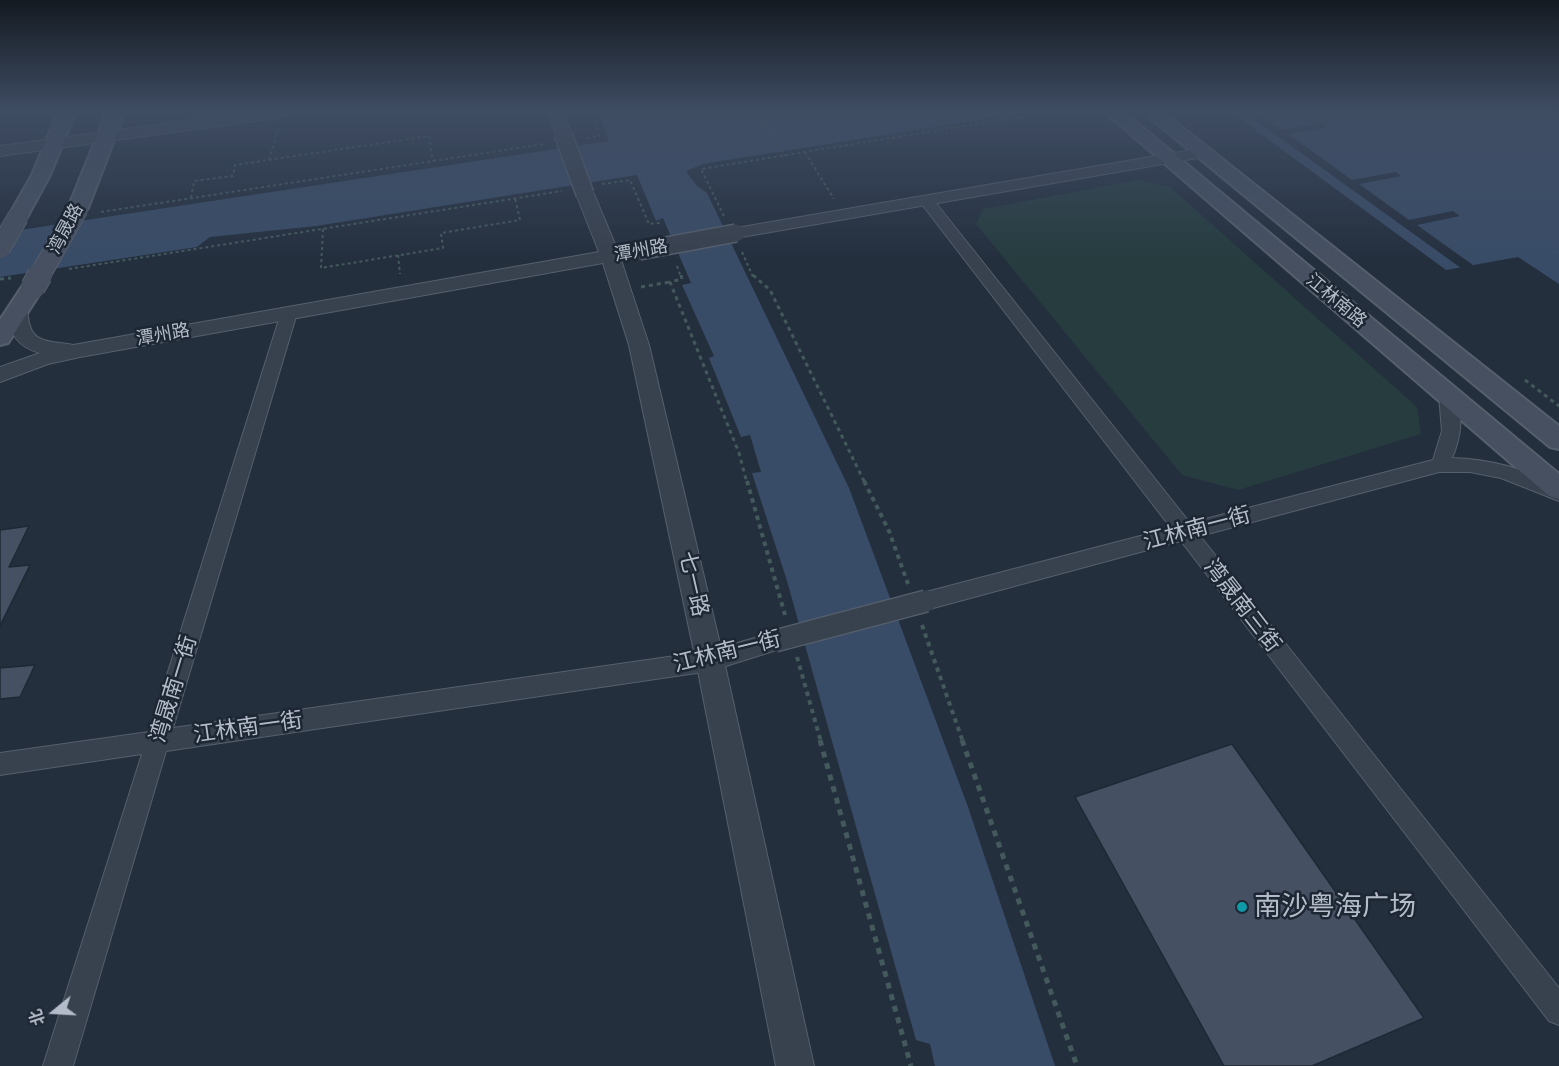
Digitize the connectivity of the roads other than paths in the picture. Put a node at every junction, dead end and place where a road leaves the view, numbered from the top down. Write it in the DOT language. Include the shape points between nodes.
graph roads {
  1 [pos="45,162"];
  2 [pos="97,162"];
  3 [pos="569,162"];
  4 [pos="1153,162"];
  5 [pos="1172,162"];
  6 [pos="1214,162"];
  7 [pos="926,200"];
  8 [pos="0,248"];
  9 [pos="610,256"];
  10 [pos="18,310"];
  11 [pos="289,313"];
  12 [pos="0,338"];
  13 [pos="80,350"];
  14 [pos="0,375"];
  15 [pos="1447,395"];
  16 [pos="1559,440"];
  17 [pos="1439,465"];
  18 [pos="1559,491"];
  19 [pos="1185,532"];
  20 [pos="710,661"];
  21 [pos="158,741"];
  22 [pos="0,764"];
  23 [pos="1559,1011"];
  24 [pos="58,1066"];
  25 [pos="795,1066"];
  1 -- 8 [label="main road, bridge"];
  2 -- 10 [label="main road, 湾晟路, bridge" via="78,208"];
  3 -- 9 [label="street, 七一路, bridge"];
  4 -- 7 [label="street, 潭州路"];
  5 -- 15 [label="main road, 江林南路"];
  6 -- 16 [label="main road, 江林南路"];
  7 -- 9 [label="street, 潭州路, bridge"];
  7 -- 19 [label="street, 湾晟南三街"];
  9 -- 11 [label="street, 潭州路"];
  9 -- 20 [label="street, 七一路" via="639,345"];
  10 -- 12 [label="main road, 湾晟路"];
  10 -- 13 [label="street" via="17,324 22,336 55,349"];
  11 -- 13 [label="street, 潭州路"];
  11 -- 21 [label="street, 湾晟南一街"];
  13 -- 14 [label="street"];
  15 -- 17 [label="street" via="1451,438"];
  15 -- 18 [label="main road, 江林南路"];
  17 -- 18 [label="street, 江林南一街" via="1498,470"];
  17 -- 19 [label="street, 江林南一街"];
  19 -- 20 [label="street, 江林南一街, bridge" via="923,610 786,638"];
  19 -- 23 [label="street, 湾晟南三街"];
  20 -- 21 [label="street, 江林南一街"];
  20 -- 25 [label="street, 七一路"];
  21 -- 22 [label="street, 江林南一街"];
  21 -- 24 [label="street, 湾晟南一街"];
}
